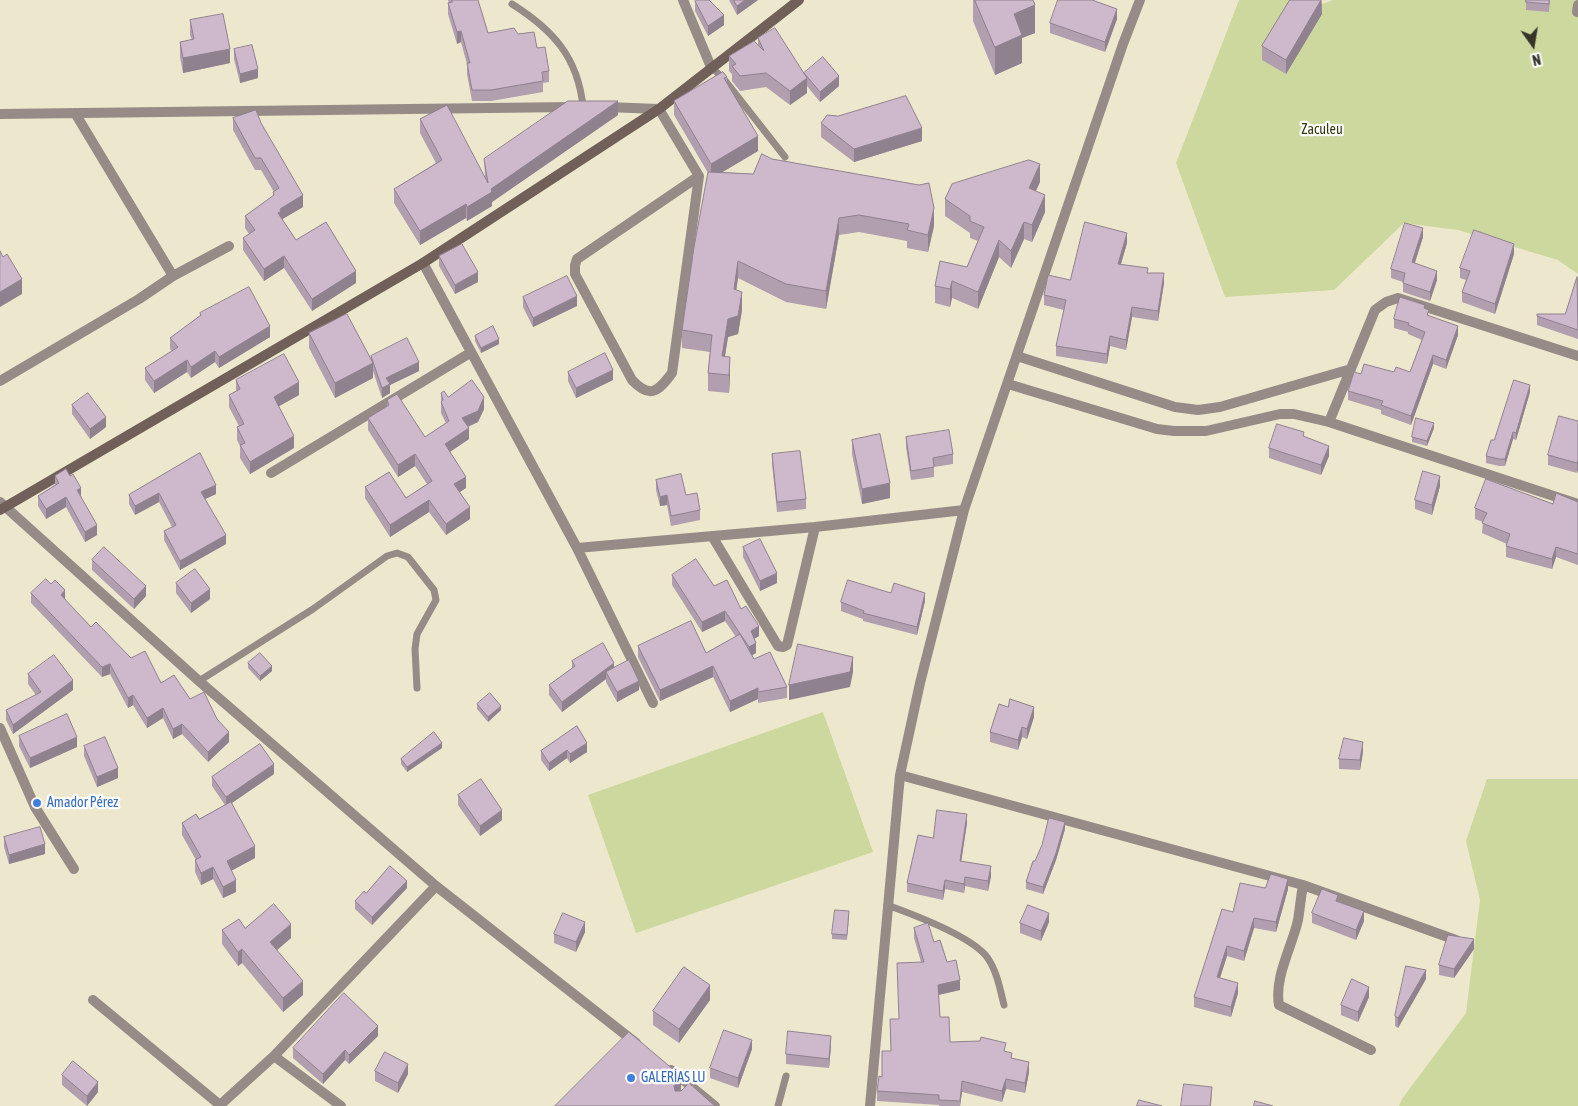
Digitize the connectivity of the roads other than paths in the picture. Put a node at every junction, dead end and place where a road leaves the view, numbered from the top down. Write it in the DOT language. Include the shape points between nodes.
graph roads {
  1 [pos="683,0"];
  2 [pos="799,0"];
  3 [pos="1140,0"];
  4 [pos="512,4"];
  5 [pos="712,67"];
  6 [pos="583,106"];
  7 [pos="659,109"];
  8 [pos="0,114"];
  9 [pos="75,114"];
  10 [pos="785,157"];
  11 [pos="699,176"];
  12 [pos="229,246"];
  13 [pos="423,263"];
  14 [pos="173,276"];
  15 [pos="470,353"];
  16 [pos="1017,356"];
  17 [pos="1578,356"];
  18 [pos="1350,369"];
  19 [pos="0,381"];
  20 [pos="1008,384"];
  21 [pos="1329,422"];
  22 [pos="271,473"];
  23 [pos="1578,504"];
  24 [pos="2,507"];
  25 [pos="964,510"];
  26 [pos="815,527"];
  27 [pos="712,536"];
  28 [pos="577,548"];
  29 [pos="199,681"];
  30 [pos="417,688"];
  31 [pos="653,703"];
  32 [pos="0,728"];
  33 [pos="900,775"];
  34 [pos="74,869"];
  35 [pos="1303,884"];
  36 [pos="436,886"];
  37 [pos="887,905"];
  38 [pos="1456,940"];
  39 [pos="93,1000"];
  40 [pos="1004,1005"];
  41 [pos="645,1050"];
  42 [pos="1371,1050"];
  43 [pos="274,1056"];
  44 [pos="661,1062"];
  45 [pos="786,1076"];
  46 [pos="220,1106"];
  47 [pos="341,1106"];
  48 [pos="715,1106"];
  49 [pos="778,1106"];
  50 [pos="870,1106"];
  1 -- 5 [label="street"];
  2 -- 5 [label="street"];
  3 -- 16 [label="street"];
  4 -- 6 [label="lane" via="539,22 570,58 581,85"];
  5 -- 7 [label="street"];
  5 -- 10 [label="lane"];
  6 -- 7 [label="street"];
  6 -- 9 [label="street"];
  7 -- 11 [label="street"];
  7 -- 13 [label="street"];
  8 -- 9 [label="street"];
  9 -- 14 [label="street"];
  11 -- 11 [label="street" via="672,374 662,388 648,392 641,390 632,380 575,274 575,265 577,260"];
  12 -- 14 [label="street"];
  13 -- 15 [label="street"];
  13 -- 24 [label="street"];
  14 -- 19 [label="street"];
  15 -- 22 [label="street"];
  15 -- 28 [label="street"];
  16 -- 18 [label="street" via="1175,407 1198,410 1220,407"];
  16 -- 20 [label="street"];
  17 -- 18 [label="street" via="1398,298 1375,310"];
  18 -- 21 [label="street"];
  20 -- 21 [label="street" via="1157,429 1222,428 1280,414"];
  20 -- 25 [label="street"];
  21 -- 23 [label="street"];
  24 -- 29 [label="street"];
  25 -- 26 [label="street"];
  25 -- 33 [label="street"];
  26 -- 27 [label="street"];
  26 -- 27 [label="street" via="787,645 782,647 778,646 756,613"];
  27 -- 28 [label="street"];
  28 -- 31 [label="street"];
  29 -- 30 [label="lane" via="313,609 387,556 397,553 408,557 434,590 436,600 417,634"];
  29 -- 36 [label="street"];
  32 -- 34 [label="street" via="35,807"];
  33 -- 35 [label="street"];
  33 -- 37 [label="street"];
  35 -- 38 [label="street"];
  35 -- 42 [label="street" via="1298,920 1278,997 1279,1005"];
  36 -- 41 [label="street"];
  36 -- 43 [label="street"];
  37 -- 40 [label="lane" via="964,939 986,956 995,972"];
  37 -- 50 [label="street"];
  39 -- 46 [label="street"];
  43 -- 46 [label="street"];
  43 -- 47 [label="street"];
  44 -- 48 [label="street" via="691,1091"];
  45 -- 49 [label="lane"];
}
